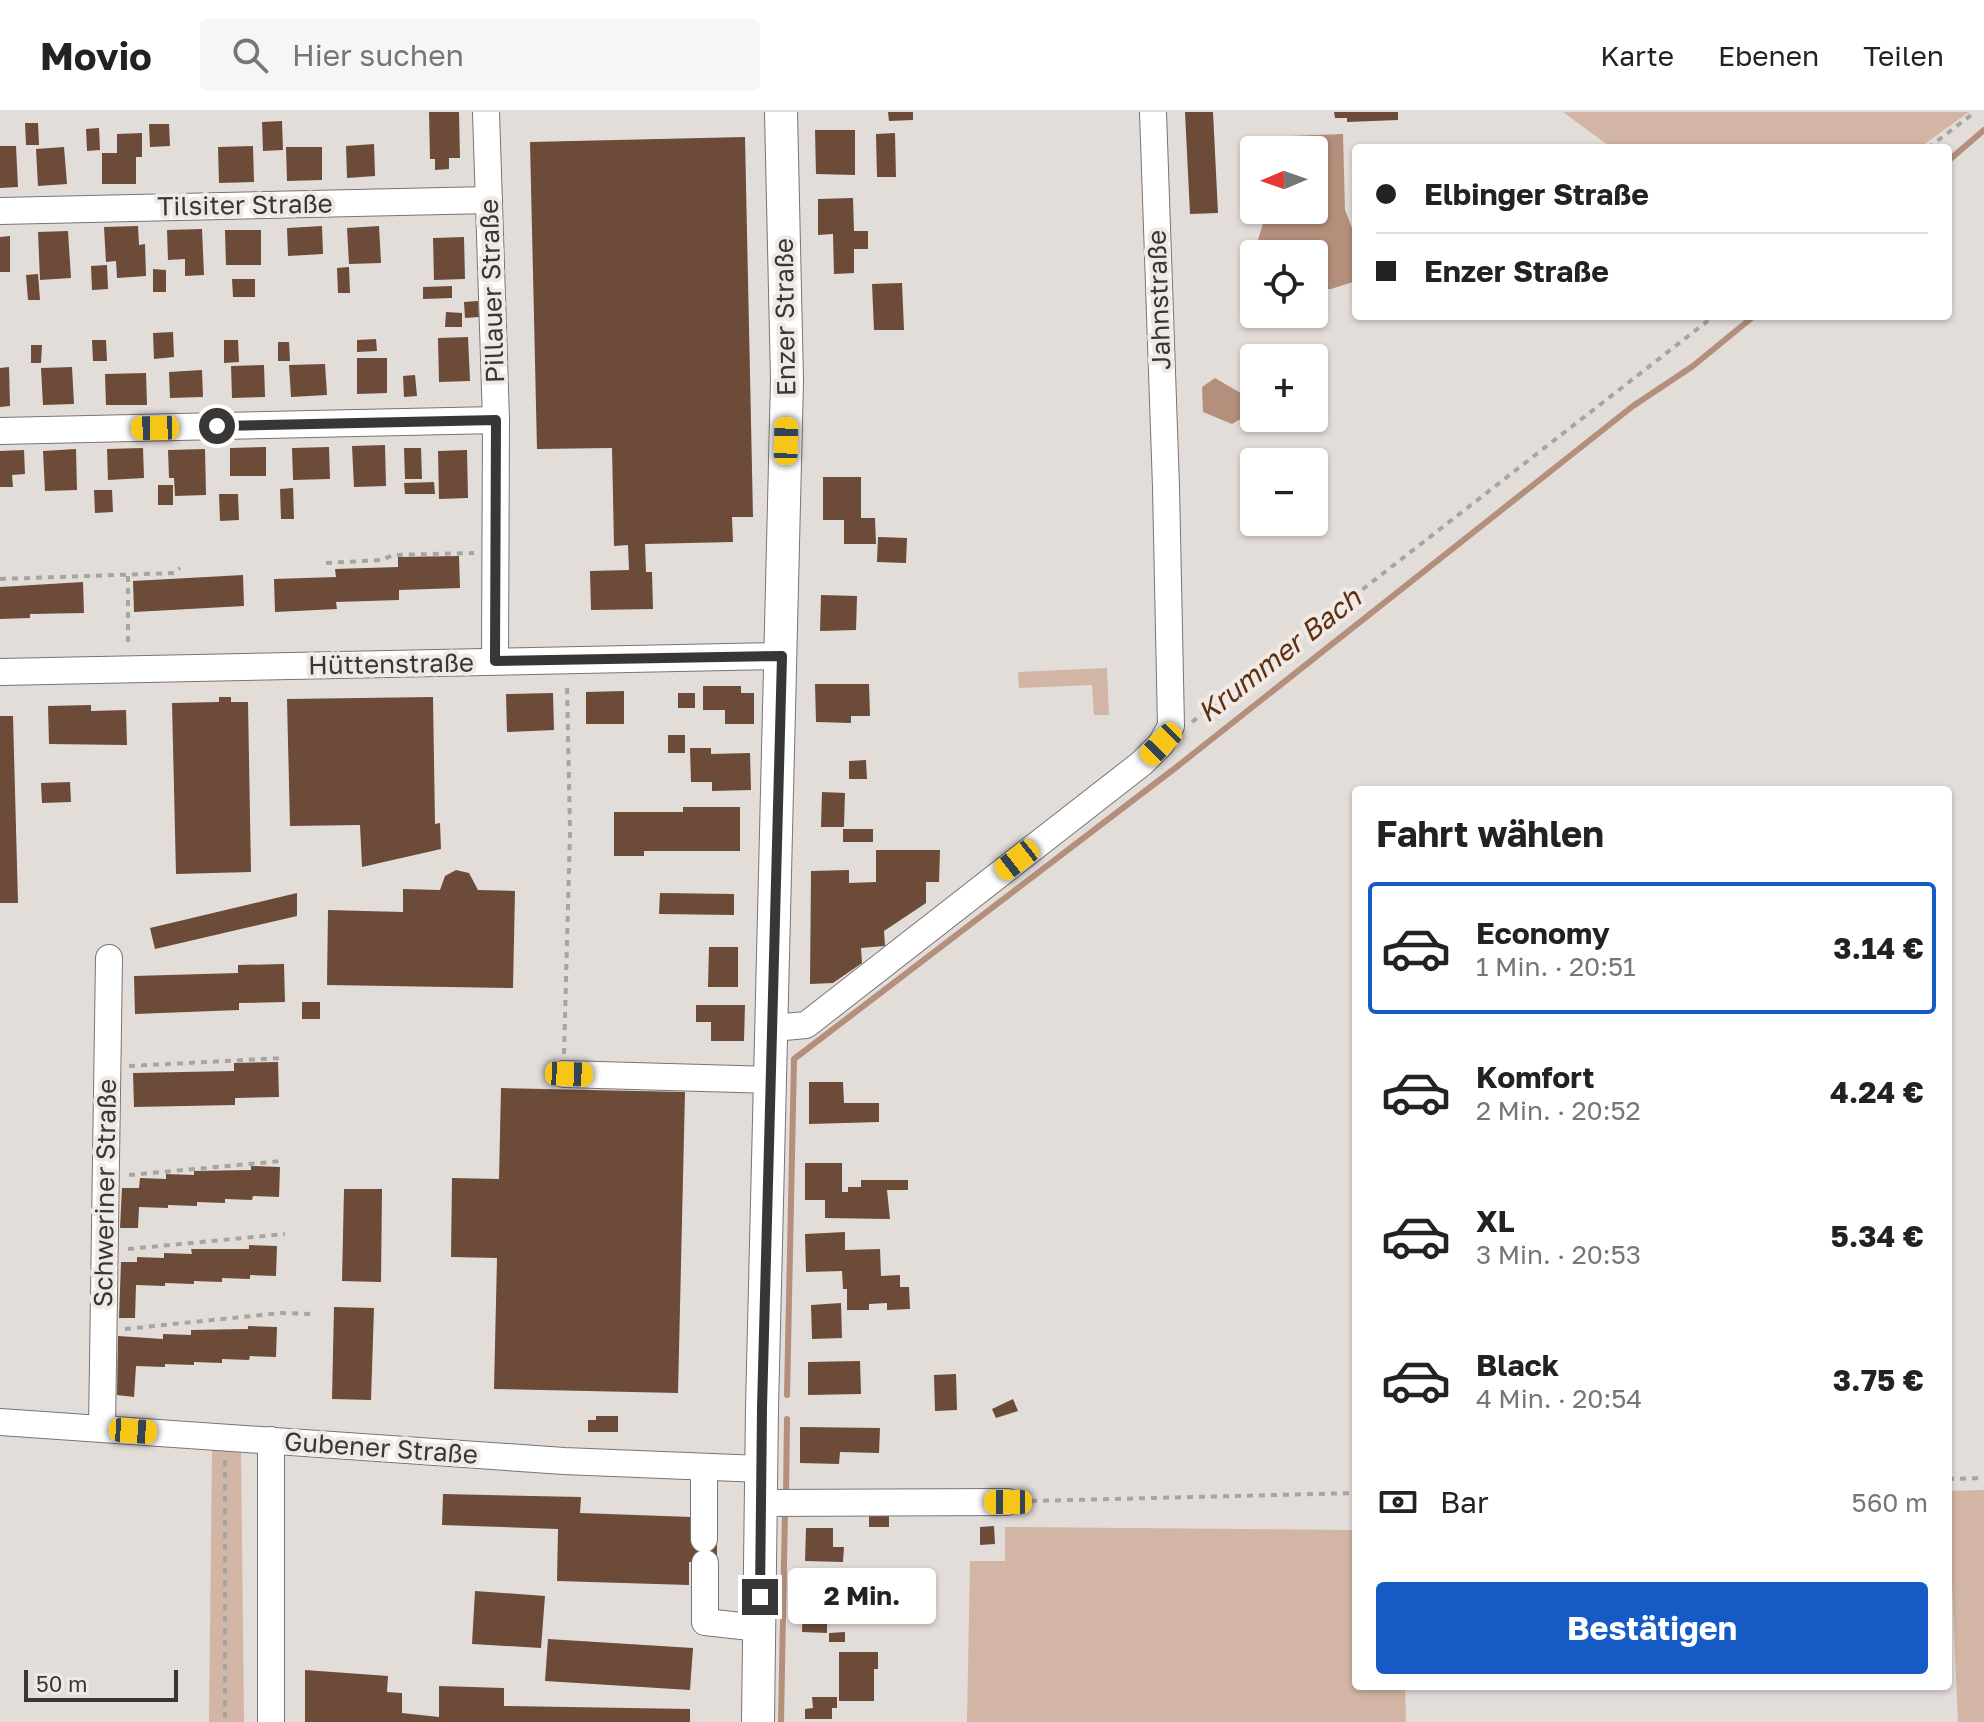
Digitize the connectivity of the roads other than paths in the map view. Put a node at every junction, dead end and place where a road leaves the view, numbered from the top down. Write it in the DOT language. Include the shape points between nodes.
graph roads {
  1 [pos="486,112"];
  2 [pos="781,112"];
  3 [pos="1153,112"];
  4 [pos="489,200"];
  5 [pos="0,211"];
  6 [pos="496,420"];
  7 [pos="0,431"];
  8 [pos="782,656"];
  9 [pos="495,661"];
  10 [pos="0,672"];
  11 [pos="109,958"];
  12 [pos="773,1028"];
  13 [pos="564,1074"];
  14 [pos="770,1080"];
  15 [pos="0,1422"];
  16 [pos="102,1429"];
  17 [pos="271,1440"];
  18 [pos="704,1467"];
  19 [pos="761,1469"];
  20 [pos="1008,1502"];
  21 [pos="778,1504"];
  22 [pos="759,1628"];
  23 [pos="271,1722"];
  24 [pos="758,1722"];
  1 -- 4 [label="street, Pillauer Straße"];
  2 -- 8 [label="main road, Enzer Straße" via="787,380"];
  3 -- 12 [label="street, Jahnstraße" via="1171,726 1142,763 806,1025"];
  4 -- 5 [label="street, Tilsiter Straße"];
  4 -- 6 [label="street, Pillauer Straße"];
  6 -- 7 [label="street"];
  6 -- 9 [label="street, Pillauer Straße"];
  8 -- 9 [label="street, Hüttenstraße"];
  8 -- 12 [label="main road, Enzer Straße"];
  9 -- 10 [label="street, Hüttenstraße"];
  11 -- 16 [label="street, Schweriner Straße"];
  12 -- 14 [label="main road, Enzer Straße"];
  13 -- 14 [label="street"];
  14 -- 19 [label="main road, Enzer Straße"];
  15 -- 16 [label="street, Gubener Straße"];
  16 -- 17 [label="street, Gubener Straße"];
  17 -- 18 [label="street, Gubener Straße"];
  17 -- 23 [label="street"];
  18 -- 19 [label="street, Gubener Straße"];
  18 -- 22 [label="street" via="705,1622"];
  19 -- 21 [label="main road, Enzer Straße"];
  20 -- 21 [label="street"];
  21 -- 22 [label="main road, Enzer Straße"];
  22 -- 24 [label="main road, Enzer Straße"];
}
